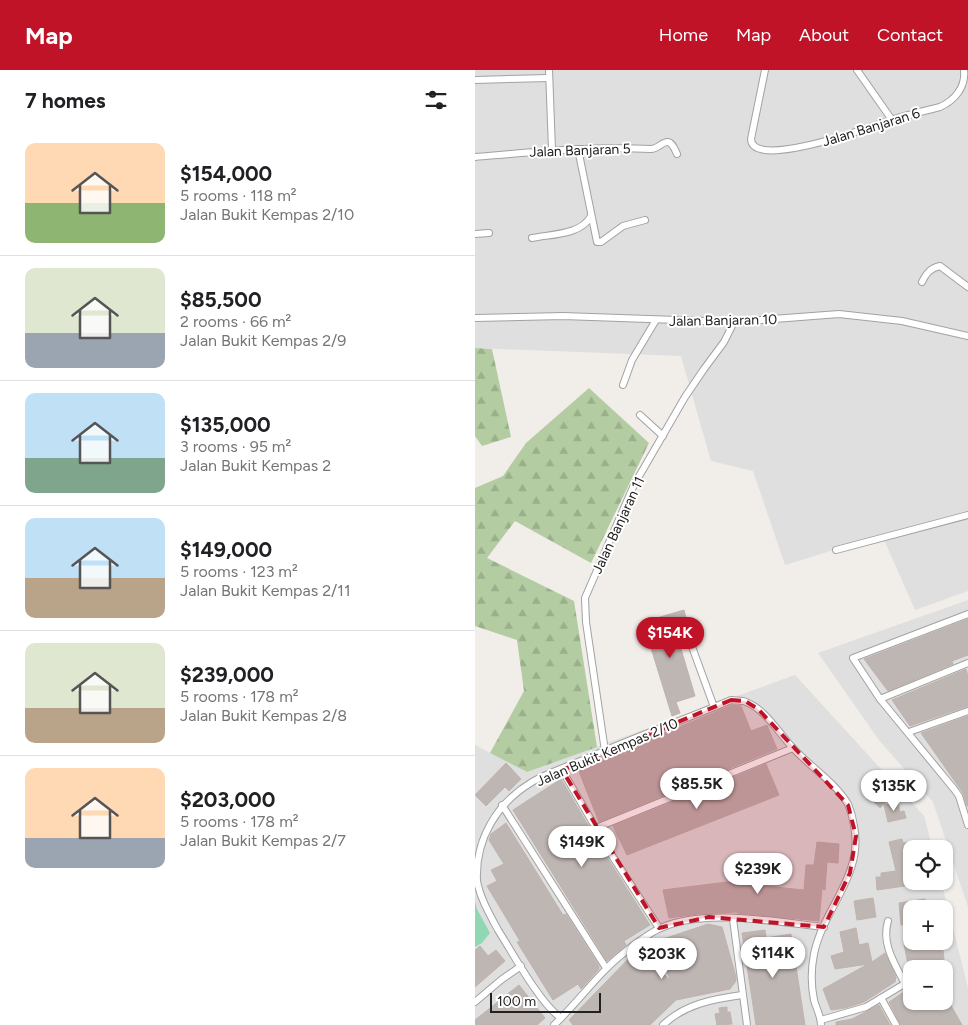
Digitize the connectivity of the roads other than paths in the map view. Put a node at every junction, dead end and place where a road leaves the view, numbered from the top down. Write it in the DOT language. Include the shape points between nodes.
graph roads {
  1 [pos="549,70"];
  2 [pos="765,70"];
  3 [pos="857,70"];
  4 [pos="964,70"];
  5 [pos="549,78"];
  6 [pos="475,80"];
  7 [pos="892,120"];
  8 [pos="578,149"];
  9 [pos="552,150"];
  10 [pos="677,154"];
  11 [pos="475,157"];
  12 [pos="591,216"];
  13 [pos="645,220"];
  14 [pos="489,233"];
  15 [pos="475,234"];
  16 [pos="532,238"];
  17 [pos="922,282"];
  18 [pos="968,287"];
  19 [pos="475,318"];
  20 [pos="656,320"];
  21 [pos="734,322"];
  22 [pos="968,336"];
  23 [pos="623,385"];
  24 [pos="640,415"];
  25 [pos="663,436"];
  26 [pos="968,515"];
  27 [pos="836,550"];
  28 [pos="968,614"];
  29 [pos="683,622"];
  30 [pos="968,664"];
  31 [pos="880,699"];
  32 [pos="714,707"];
  33 [pos="968,711"];
  34 [pos="909,732"];
  35 [pos="793,748"];
  36 [pos="605,751"];
  37 [pos="562,770"];
  38 [pos="502,805"];
  39 [pos="968,825"];
  40 [pos="596,828"];
  41 [pos="477,844"];
  42 [pos="733,919"];
  43 [pos="888,921"];
  44 [pos="824,927"];
  45 [pos="659,928"];
  46 [pos="521,966"];
  47 [pos="606,968"];
  48 [pos="903,980"];
  49 [pos="903,985"];
  50 [pos="742,995"];
  51 [pos="881,998"];
  52 [pos="475,1002"];
  53 [pos="561,1018"];
  54 [pos="821,1023"];
  55 [pos="554,1025"];
  56 [pos="663,1025"];
  57 [pos="747,1025"];
  58 [pos="897,1025"];
  1 -- 5 [label="street"];
  2 -- 7 [label="street, Jalan Banjaran 6" via="751,139 754,148 761,151 806,146"];
  3 -- 7 [label="street"];
  4 -- 7 [label="street, Jalan Banjaran 6" via="964,80 955,99"];
  5 -- 6 [label="street"];
  5 -- 9 [label="street"];
  8 -- 9 [label="street, Jalan Banjaran 5"];
  8 -- 10 [label="street, Jalan Banjaran 5" via="654,149 669,142"];
  8 -- 12 [label="street"];
  9 -- 11 [label="street, Jalan Banjaran 5"];
  12 -- 13 [label="street" via="597,242 623,226"];
  12 -- 16 [label="street" via="587,223 574,230"];
  14 -- 15 [label="street"];
  17 -- 18 [label="street" via="929,271 940,266"];
  19 -- 20 [label="street, Jalan Banjaran 10" via="563,316"];
  20 -- 21 [label="street, Jalan Banjaran 10"];
  20 -- 23 [label="street" via="632,360"];
  21 -- 22 [label="street, Jalan Banjaran 10" via="839,314 903,321"];
  21 -- 25 [label="street, Jalan Banjaran 11"];
  24 -- 25 [label="street"];
  25 -- 36 [label="street, Jalan Banjaran 11" via="634,485 585,598"];
  26 -- 27 [label="street"];
  28 -- 31 [label="street" via="853,658"];
  29 -- 32 [label="street"];
  30 -- 31 [label="street"];
  31 -- 34 [label="street"];
  32 -- 35 [label="street, Jalan Bukit Kempas 2/10" via="731,700 745,701 758,709"];
  32 -- 36 [label="street, Jalan Bukit Kempas 2/10"];
  33 -- 34 [label="street"];
  34 -- 39 [label="street" via="959,796"];
  35 -- 40 [label="street"];
  35 -- 44 [label="street" via="848,805 856,836 850,873"];
  36 -- 37 [label="street, Jalan Bukit Kempas 2/10"];
  37 -- 38 [label="street, Jalan Bukit Kempas 2/10" via="531,783"];
  37 -- 40 [label="street"];
  38 -- 41 [label="street, Jalan Bukit Kempas 2/10"];
  38 -- 47 [label="street"];
  40 -- 45 [label="street"];
  41 -- 46 [label="street, Jalan Bukit Kempas 2/10" via="477,881 482,896"];
  42 -- 44 [label="street"];
  42 -- 45 [label="street" via="709,917"];
  42 -- 50 [label="street"];
  43 -- 48 [label="street" via="885,931 890,957"];
  44 -- 54 [label="street" via="814,952 811,972"];
  45 -- 47 [label="street"];
  46 -- 52 [label="street"];
  46 -- 53 [label="street, Jalan Bukit Kempas 2/10" via="548,1006"];
  47 -- 53 [label="street"];
  49 -- 51 [label="street"];
  50 -- 56 [label="street" via="689,1007"];
  50 -- 57 [label="street"];
  51 -- 54 [label="street" via="859,1010"];
  51 -- 58 [label="street"];
  53 -- 55 [label="street"];
}
